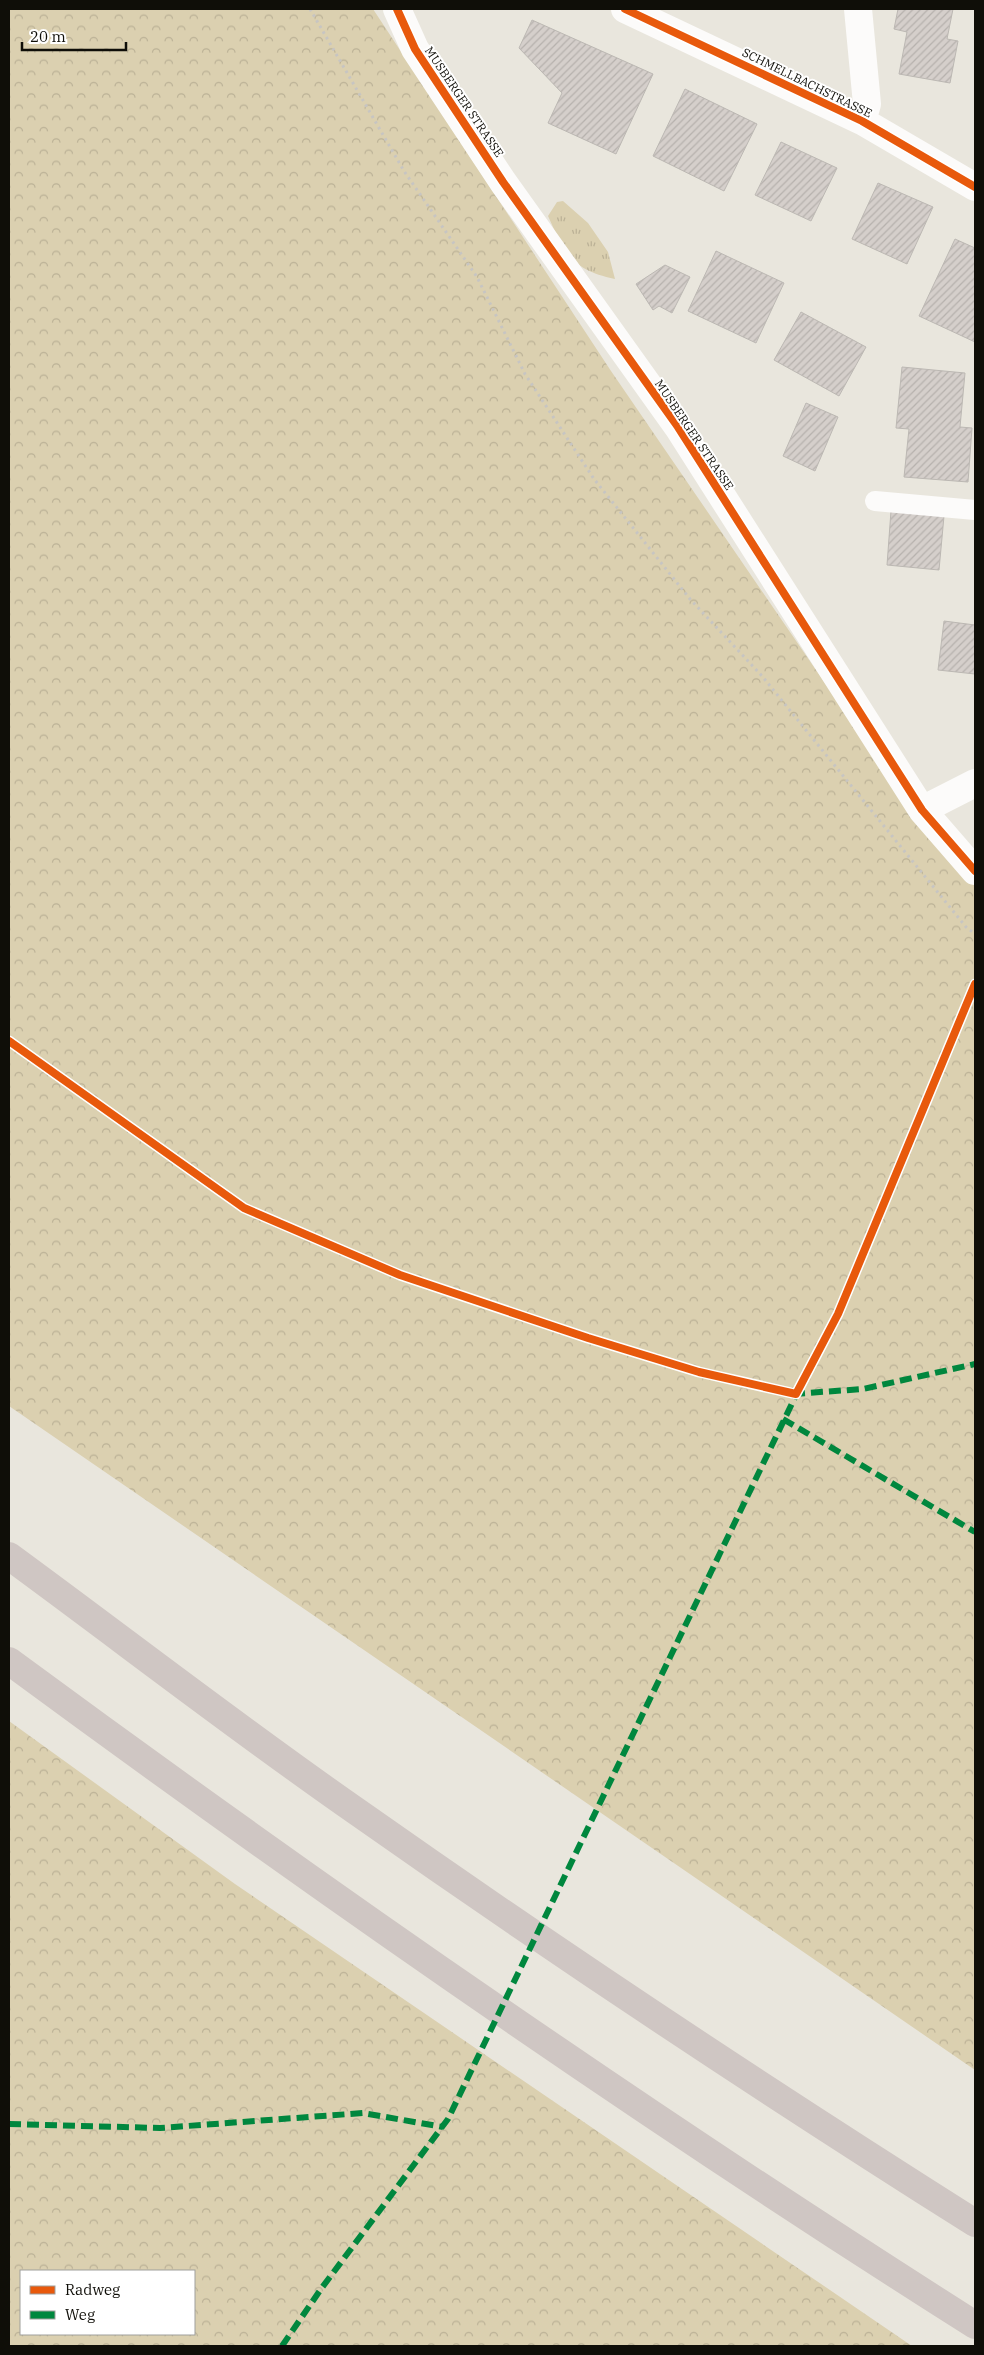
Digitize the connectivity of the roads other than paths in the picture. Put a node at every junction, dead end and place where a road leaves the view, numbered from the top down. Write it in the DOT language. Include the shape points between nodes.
graph roads {
  1 [pos="397,9"];
  2 [pos="624,9"];
  3 [pos="858,9"];
  4 [pos="862,121"];
  5 [pos="975,186"];
  6 [pos="875,501"];
  7 [pos="975,510"];
  8 [pos="975,783"];
  9 [pos="922,810"];
  10 [pos="975,872"];
  11 [pos="9,1556"];
  12 [pos="9,1661"];
  13 [pos="975,2223"];
  14 [pos="975,2325"];
  1 -- 9 [label="street, MUSBERGER STRASSE" via="415,48 503,182 678,427"];
  2 -- 4 [label="street, SCHMELLBACHSTRASSE"];
  3 -- 4 [label="street" via="867,104"];
  4 -- 5 [label="street, SCHMELLBACHSTRASSE"];
  6 -- 7 [label="lane"];
  8 -- 9 [label="street"];
  9 -- 10 [label="street, MUSBERGER STRASSE"];
  11 -- 13 [label="highway" via="354,1810 618,1991"];
  12 -- 14 [label="highway" via="309,1879 839,2239"];
}
